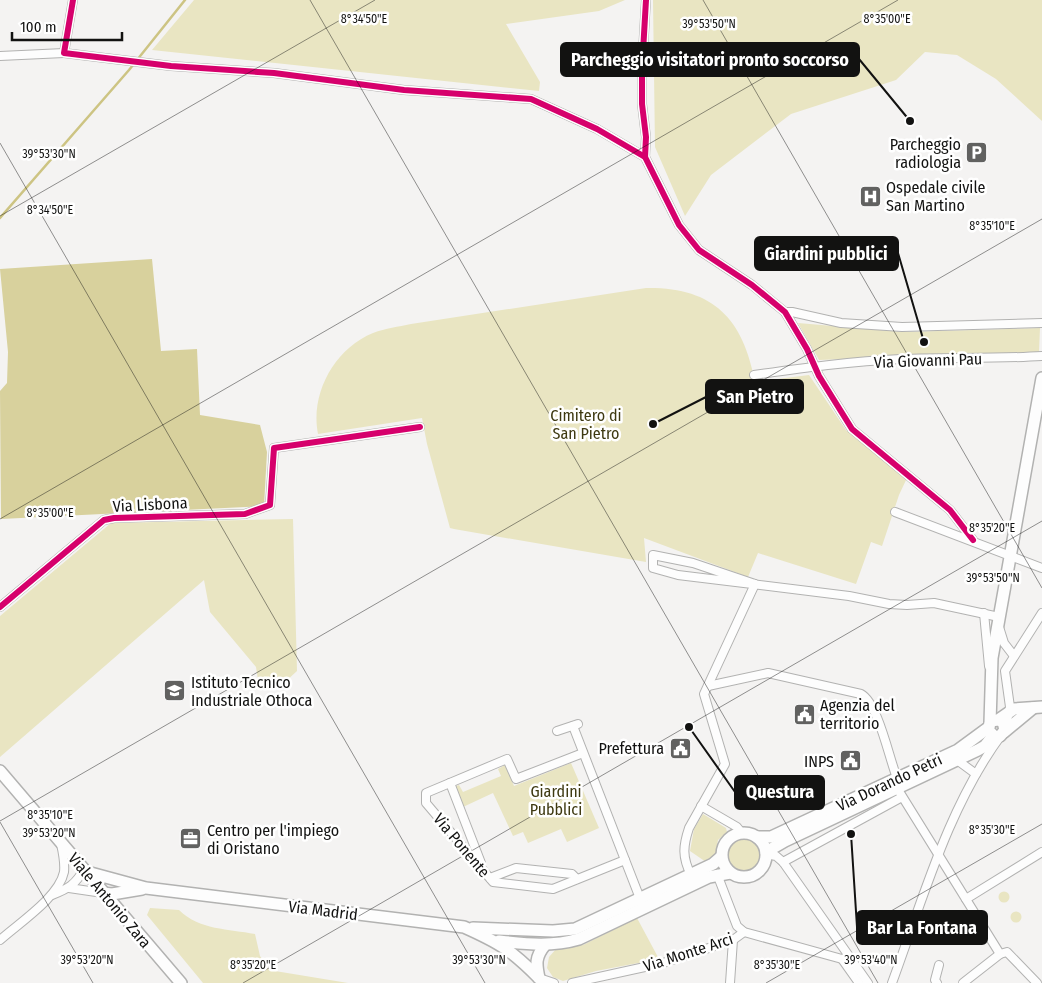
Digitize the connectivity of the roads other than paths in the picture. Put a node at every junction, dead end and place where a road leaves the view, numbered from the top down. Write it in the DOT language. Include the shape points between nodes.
graph roads {
  1 [pos="73,0"];
  2 [pos="646,0"];
  3 [pos="64,53"];
  4 [pos="0,56"];
  5 [pos="645,157"];
  6 [pos="785,312"];
  7 [pos="1042,323"];
  8 [pos="1042,356"];
  9 [pos="814,366"];
  10 [pos="754,375"];
  11 [pos="1042,378"];
  12 [pos="420,427"];
  13 [pos="895,512"];
  14 [pos="973,540"];
  15 [pos="1010,557"];
  16 [pos="1042,568"];
  17 [pos="755,584"];
  18 [pos="0,607"];
  19 [pos="984,613"];
  20 [pos="1042,613"];
  21 [pos="999,620"];
  22 [pos="1014,656"];
  23 [pos="992,670"];
  24 [pos="708,686"];
  25 [pos="1038,708"];
  26 [pos="1010,711"];
  27 [pos="997,730"];
  28 [pos="558,731"];
  29 [pos="583,753"];
  30 [pos="957,760"];
  31 [pos="0,771"];
  32 [pos="976,774"];
  33 [pos="450,784"];
  34 [pos="899,788"];
  35 [pos="701,806"];
  36 [pos="741,832"];
  37 [pos="758,837"];
  38 [pos="61,842"];
  39 [pos="1042,852"];
  40 [pos="766,853"];
  41 [pos="939,855"];
  42 [pos="721,857"];
  43 [pos="624,860"];
  44 [pos="782,862"];
  45 [pos="85,870"];
  46 [pos="483,870"];
  47 [pos="730,873"];
  48 [pos="717,874"];
  49 [pos="691,875"];
  50 [pos="490,878"];
  51 [pos="577,879"];
  52 [pos="70,888"];
  53 [pos="146,888"];
  54 [pos="131,892"];
  55 [pos="103,893"];
  56 [pos="51,896"];
  57 [pos="966,899"];
  58 [pos="642,904"];
  59 [pos="123,915"];
  60 [pos="464,928"];
  61 [pos="490,929"];
  62 [pos="575,929"];
  63 [pos="744,932"];
  64 [pos="0,940"];
  65 [pos="733,940"];
  66 [pos="497,941"];
  67 [pos="539,945"];
  68 [pos="1000,954"];
  69 [pos="844,955"];
  70 [pos="939,965"];
  71 [pos="539,981"];
  72 [pos="181,983"];
  73 [pos="554,983"];
  74 [pos="572,983"];
  75 [pos="730,983"];
  76 [pos="859,983"];
  77 [pos="868,983"];
  78 [pos="892,983"];
  79 [pos="937,983"];
  80 [pos="963,983"];
  81 [pos="1037,983"];
  1 -- 3 [label="street"];
  2 -- 5 [label="street" via="642,69"];
  3 -- 4 [label="street"];
  3 -- 5 [label="street" via="274,73 404,90 532,99 597,129"];
  5 -- 6 [label="street" via="679,225 698,250 752,285"];
  6 -- 7 [label="street" via="841,323 902,327"];
  6 -- 9 [label="street"];
  8 -- 9 [label="street, Via Giovanni Pau" via="898,359"];
  9 -- 10 [label="street, Via Giovanni Pau"];
  9 -- 14 [label="street" via="852,429 950,510"];
  11 -- 15 [label="street"];
  12 -- 18 [label="street, Via Lisbona" via="274,448 270,506 245,514 104,520"];
  13 -- 14 [label="street"];
  14 -- 15 [label="street"];
  15 -- 16 [label="street"];
  15 -- 21 [label="street"];
  17 -- 17 [label="street" via="669,573 653,568 653,554 693,563"];
  17 -- 19 [label="street" via="889,604 934,603"];
  17 -- 24 [label="street"];
  19 -- 21 [label="street"];
  19 -- 23 [label="street" via="987,660"];
  20 -- 22 [label="street"];
  21 -- 22 [label="street" via="1004,643"];
  21 -- 23 [label="street"];
  22 -- 26 [label="street" via="1005,671"];
  23 -- 27 [label="street"];
  24 -- 34 [label="street" via="768,673 861,694 875,712"];
  24 -- 35 [label="street" via="704,694 725,764"];
  25 -- 26 [label="street"];
  25 -- 27 [label="street"];
  26 -- 27 [label="street"];
  27 -- 30 [label="street, Via Dorando Petri" via="985,746"];
  27 -- 32 [label="street" via="990,751"];
  27 -- 34 [label="street, Via Dorando Petri" via="958,750"];
  28 -- 29 [label="street" via="576,725"];
  29 -- 33 [label="street, Via Ponente" via="516,779 507,759"];
  29 -- 43 [label="street"];
  30 -- 32 [label="street"];
  30 -- 34 [label="street, Via Dorando Petri"];
  31 -- 38 [label="street, Viale Antonio Zara"];
  32 -- 41 [label="street"];
  33 -- 46 [label="street"];
  33 -- 46 [label="street, Via Ponente" via="426,793 426,802"];
  34 -- 37 [label="street, Via Dorando Petri" via="771,837"];
  34 -- 40 [label="street, Via Dorando Petri"];
  34 -- 41 [label="street"];
  34 -- 44 [label="street, Via Dorando Petri"];
  35 -- 36 [label="street"];
  35 -- 49 [label="street" via="688,828 683,848"];
  36 -- 37 [label="street"];
  36 -- 42 [label="street" via="728,838"];
  37 -- 40 [label="street"];
  38 -- 45 [label="street, Viale Antonio Zara"];
  38 -- 56 [label="street" via="64,870 62,880"];
  39 -- 57 [label="street"];
  40 -- 44 [label="street"];
  40 -- 47 [label="street" via="763,867 752,876 744,878"];
  41 -- 57 [label="street"];
  41 -- 78 [label="street"];
  42 -- 47 [label="street"];
  42 -- 49 [label="street"];
  43 -- 51 [label="street, Via Ponente"];
  43 -- 58 [label="street"];
  44 -- 69 [label="street"];
  45 -- 52 [label="street"];
  45 -- 53 [label="street, Via Madrid"];
  45 -- 55 [label="street, Viale Antonio Zara"];
  46 -- 50 [label="street, Via Ponente"];
  47 -- 48 [label="street"];
  48 -- 58 [label="street"];
  48 -- 63 [label="street" via="737,926"];
  49 -- 58 [label="street"];
  50 -- 51 [label="street" via="516,868 572,874"];
  50 -- 51 [label="street, Via Ponente" via="493,882 553,889"];
  52 -- 55 [label="street"];
  52 -- 56 [label="street"];
  53 -- 54 [label="street, Via Madrid"];
  53 -- 60 [label="street, Via Madrid"];
  54 -- 55 [label="street, Via Madrid"];
  54 -- 59 [label="street" via="123,900"];
  55 -- 59 [label="street, Viale Antonio Zara"];
  56 -- 64 [label="street"];
  57 -- 68 [label="street"];
  58 -- 62 [label="street"];
  58 -- 67 [label="street" via="579,939 563,944"];
  59 -- 72 [label="street, Viale Antonio Zara"];
  60 -- 61 [label="street"];
  60 -- 66 [label="street, Via Madrid"];
  61 -- 62 [label="street"];
  61 -- 67 [label="street" via="528,936"];
  62 -- 67 [label="street" via="564,935 538,938"];
  63 -- 65 [label="street, Via Monte Arci"];
  63 -- 69 [label="street"];
  65 -- 74 [label="street, Via Monte Arci" via="663,963"];
  65 -- 75 [label="street"];
  66 -- 67 [label="street"];
  66 -- 71 [label="street" via="516,955"];
  67 -- 71 [label="street" via="536,962"];
  68 -- 80 [label="street"];
  68 -- 81 [label="street" via="1007,952"];
  69 -- 76 [label="street"];
  69 -- 77 [label="street"];
  70 -- 79 [label="street" via="934,980"];
  71 -- 73 [label="street"];
}
